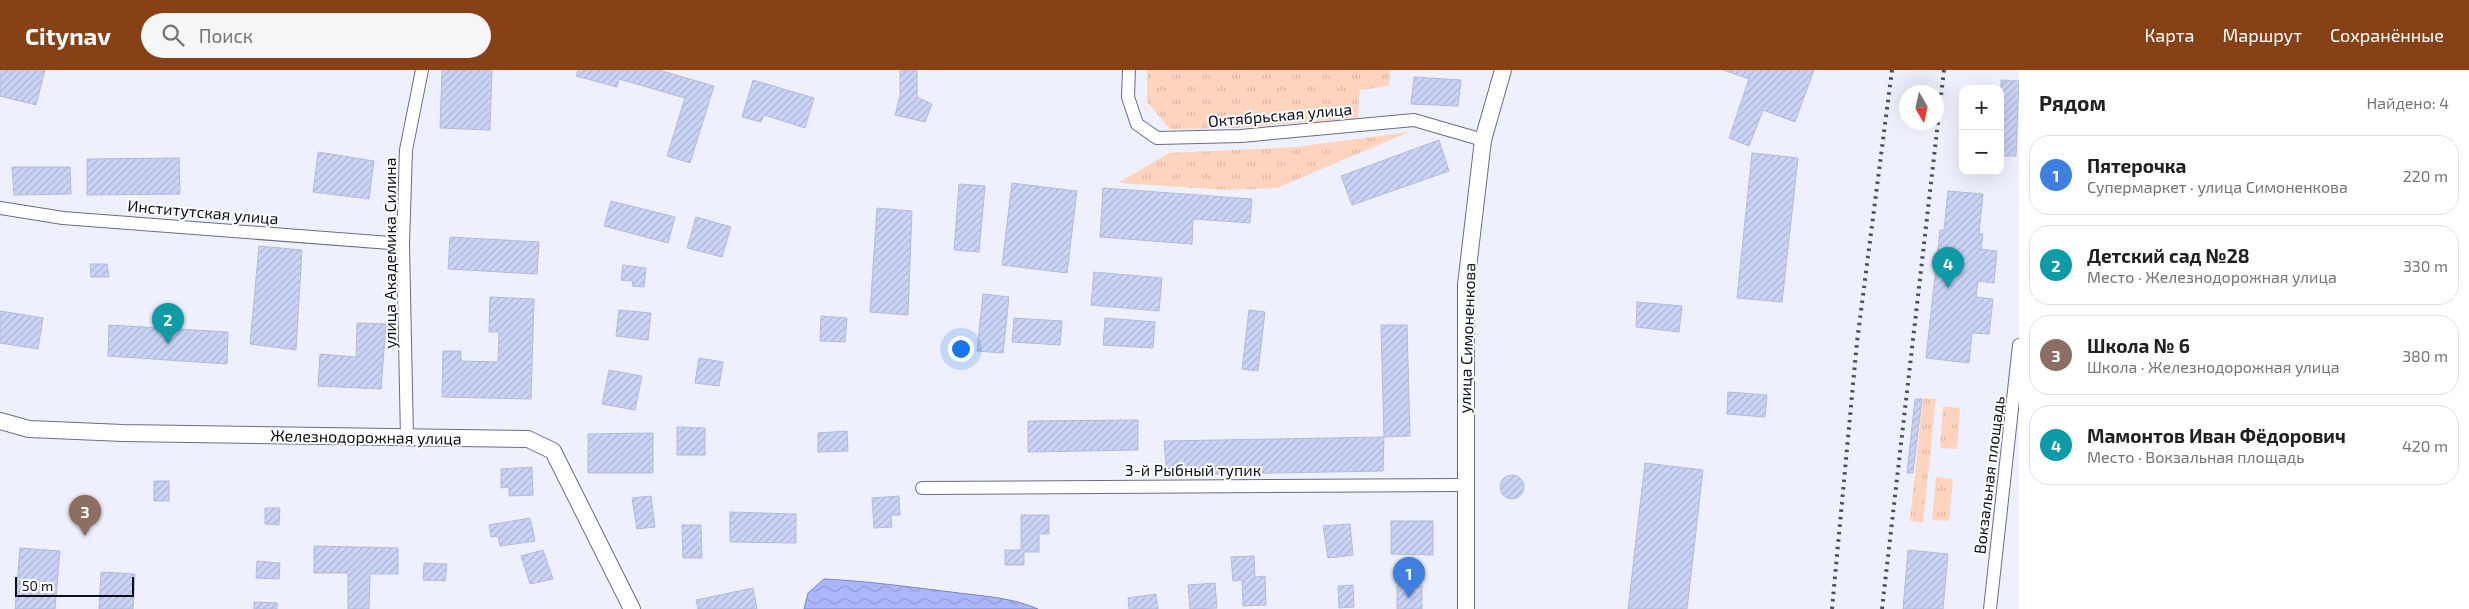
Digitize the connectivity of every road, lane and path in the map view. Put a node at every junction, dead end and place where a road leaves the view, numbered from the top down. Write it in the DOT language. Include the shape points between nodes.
graph roads {
  1 [pos="422,70"];
  2 [pos="1129,70"];
  3 [pos="1503,70"];
  4 [pos="1483,140"];
  5 [pos="0,208"];
  6 [pos="403,244"];
  7 [pos="2019,345"];
  8 [pos="0,421"];
  9 [pos="408,438"];
  10 [pos="1464,485"];
  11 [pos="922,488"];
  12 [pos="632,609"];
  13 [pos="1466,609"];
  14 [pos="1990,609"];
  1 -- 6 [label="street, улица Академика Силина" via="406,150"];
  2 -- 4 [label="street, Октябрьская улица" via="1128,97 1137,124 1157,138 1241,136 1414,120"];
  3 -- 4 [label="street, улица Симоненкова"];
  4 -- 10 [label="street, улица Симоненкова" via="1466,285"];
  5 -- 6 [label="street, Институтская улица" via="63,218"];
  6 -- 9 [label="street, улица Академика Силина"];
  7 -- 14 [label="street, Вокзальная площадь"];
  8 -- 9 [label="street, Железнодорожная улица" via="29,428 123,433"];
  9 -- 12 [label="street, Железнодорожная улица" via="528,440 554,451"];
  10 -- 11 [label="street, 3-й Рыбный тупик"];
  10 -- 13 [label="street, улица Симоненкова"];
}
